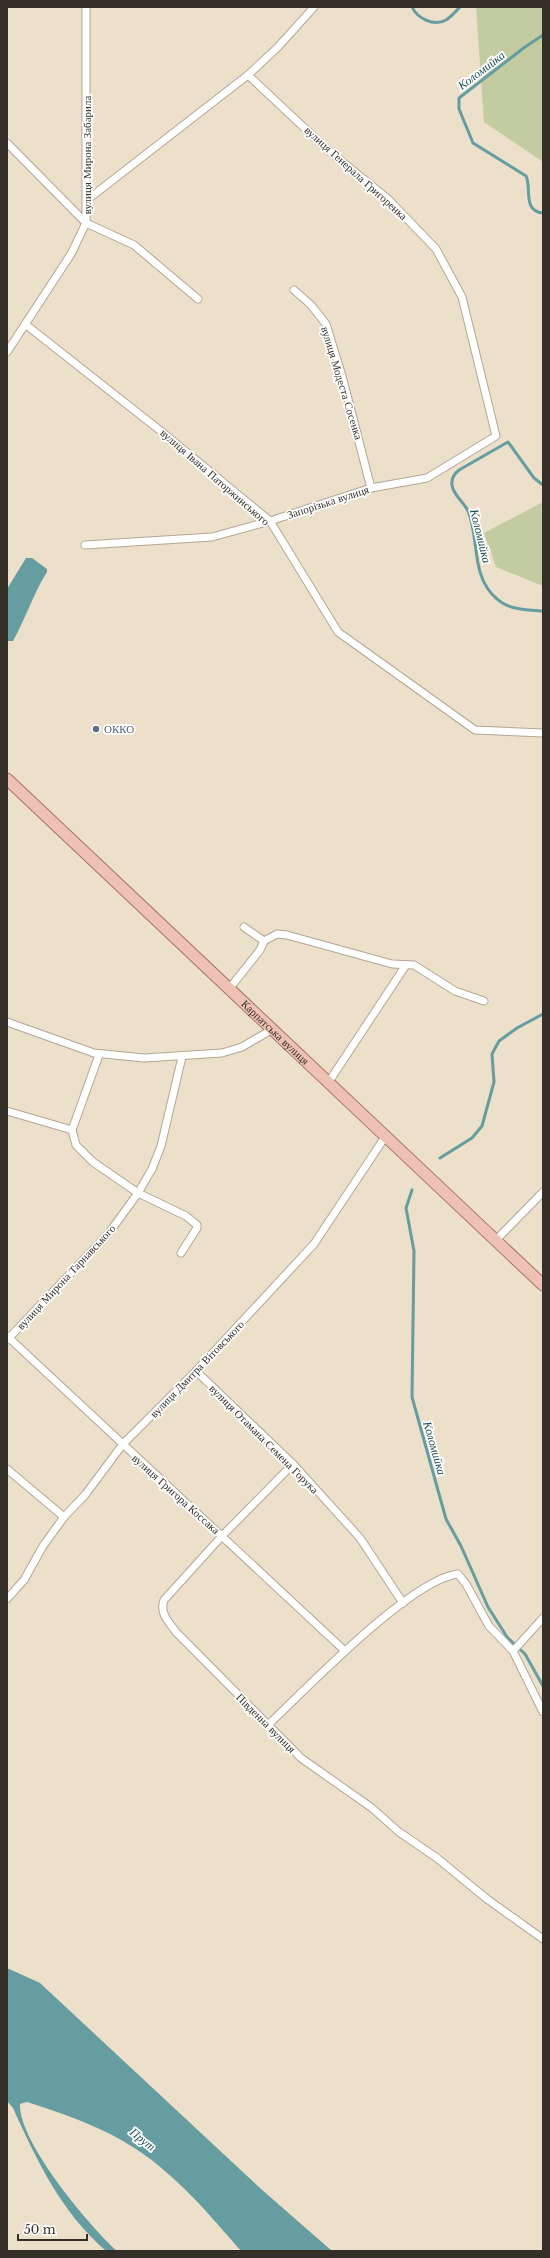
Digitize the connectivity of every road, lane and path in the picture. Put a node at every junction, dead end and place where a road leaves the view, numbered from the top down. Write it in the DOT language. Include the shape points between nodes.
graph roads {
  1 [pos="86,7"];
  2 [pos="314,7"];
  3 [pos="248,75"];
  4 [pos="7,143"];
  5 [pos="87,200"];
  6 [pos="86,223"];
  7 [pos="294,290"];
  8 [pos="198,299"];
  9 [pos="25,324"];
  10 [pos="7,352"];
  11 [pos="492,418"];
  12 [pos="371,488"];
  13 [pos="270,521"];
  14 [pos="85,545"];
  15 [pos="543,733"];
  16 [pos="7,779"];
  17 [pos="244,927"];
  18 [pos="264,941"];
  19 [pos="406,965"];
  20 [pos="229,989"];
  21 [pos="484,1001"];
  22 [pos="7,1022"];
  23 [pos="271,1030"];
  24 [pos="99,1055"];
  25 [pos="182,1057"];
  26 [pos="328,1083"];
  27 [pos="7,1111"];
  28 [pos="72,1130"];
  29 [pos="385,1138"];
  30 [pos="543,1192"];
  31 [pos="138,1193"];
  32 [pos="496,1240"];
  33 [pos="181,1253"];
  34 [pos="543,1285"];
  35 [pos="8,1338"];
  36 [pos="196,1371"];
  37 [pos="123,1444"];
  38 [pos="293,1464"];
  39 [pos="7,1469"];
  40 [pos="64,1517"];
  41 [pos="222,1536"];
  42 [pos="7,1599"];
  43 [pos="403,1603"];
  44 [pos="542,1621"];
  45 [pos="514,1650"];
  46 [pos="345,1651"];
  47 [pos="543,1712"];
  48 [pos="268,1725"];
  49 [pos="543,1939"];
  1 -- 5 [label="street, вулиця Мирона Забарила"];
  2 -- 3 [label="street" via="278,47"];
  3 -- 5 [label="street"];
  3 -- 11 [label="street, вулиця Генерала Григоренка" via="329,150 388,199 436,249 462,297"];
  4 -- 6 [label="street"];
  5 -- 6 [label="street, вулиця Мирона Забарила"];
  6 -- 8 [label="street" via="134,245"];
  6 -- 9 [label="street, вулиця Мирона Забарила" via="79,242"];
  7 -- 12 [label="street, вулиця Модеста Сосенка" via="311,305 326,324"];
  9 -- 10 [label="street, вулиця Мирона Забарила"];
  9 -- 13 [label="street, вулиця Івана Паторжинського"];
  11 -- 12 [label="street, Запорізька вулиця" via="496,436 427,478"];
  12 -- 13 [label="street, Запорізька вулиця"];
  13 -- 14 [label="street, Запорізька вулиця" via="212,537"];
  13 -- 15 [label="street, вулиця Івана Паторжинського" via="338,632 475,730"];
  16 -- 20 [label="main road, Карпатська вулиця"];
  17 -- 18 [label="street"];
  18 -- 19 [label="street" via="277,934 287,935 352,954"];
  18 -- 20 [label="street" via="260,950"];
  19 -- 21 [label="street" via="421,968 455,990"];
  19 -- 26 [label="street"];
  20 -- 23 [label="main road, Карпатська вулиця"];
  22 -- 24 [label="street"];
  23 -- 25 [label="street" via="232,1051"];
  23 -- 26 [label="main road, Карпатська вулиця"];
  24 -- 25 [label="street"];
  24 -- 28 [label="street"];
  25 -- 31 [label="street, вулиця Мирона Тарнавського" via="161,1146 152,1169"];
  26 -- 29 [label="main road, Карпатська вулиця"];
  27 -- 28 [label="street"];
  28 -- 31 [label="street" via="76,1145 93,1162"];
  29 -- 32 [label="main road, Карпатська вулиця"];
  29 -- 36 [label="street, вулиця Дмитра Вітовського" via="314,1244"];
  30 -- 32 [label="street"];
  31 -- 33 [label="street" via="186,1216 197,1225"];
  31 -- 35 [label="street, вулиця Мирона Тарнавського" via="109,1233"];
  32 -- 34 [label="main road, Карпатська вулиця"];
  35 -- 37 [label="street, вулиця Григора Коссака"];
  36 -- 37 [label="street, вулиця Дмитра Вітовського"];
  36 -- 38 [label="street, вулиця Отамана Семена Горука"];
  37 -- 40 [label="street, вулиця Дмитра Вітовського" via="85,1495"];
  37 -- 41 [label="street, вулиця Григора Коссака"];
  38 -- 41 [label="street, Південна вулиця"];
  38 -- 43 [label="street, вулиця Отамана Семена Горука" via="365,1545"];
  39 -- 40 [label="street"];
  40 -- 42 [label="street, вулиця Дмитра Вітовського" via="43,1546 24,1580"];
  41 -- 46 [label="street, вулиця Григора Коссака"];
  41 -- 48 [label="street, Південна вулиця" via="164,1600 162,1607 164,1615 176,1632"];
  43 -- 45 [label="street" via="445,1577 458,1574 489,1626"];
  43 -- 46 [label="street"];
  44 -- 45 [label="street"];
  45 -- 47 [label="street"];
  46 -- 48 [label="street"];
  48 -- 49 [label="street, Південна вулиця" via="301,1758 372,1808 398,1832"];
}
